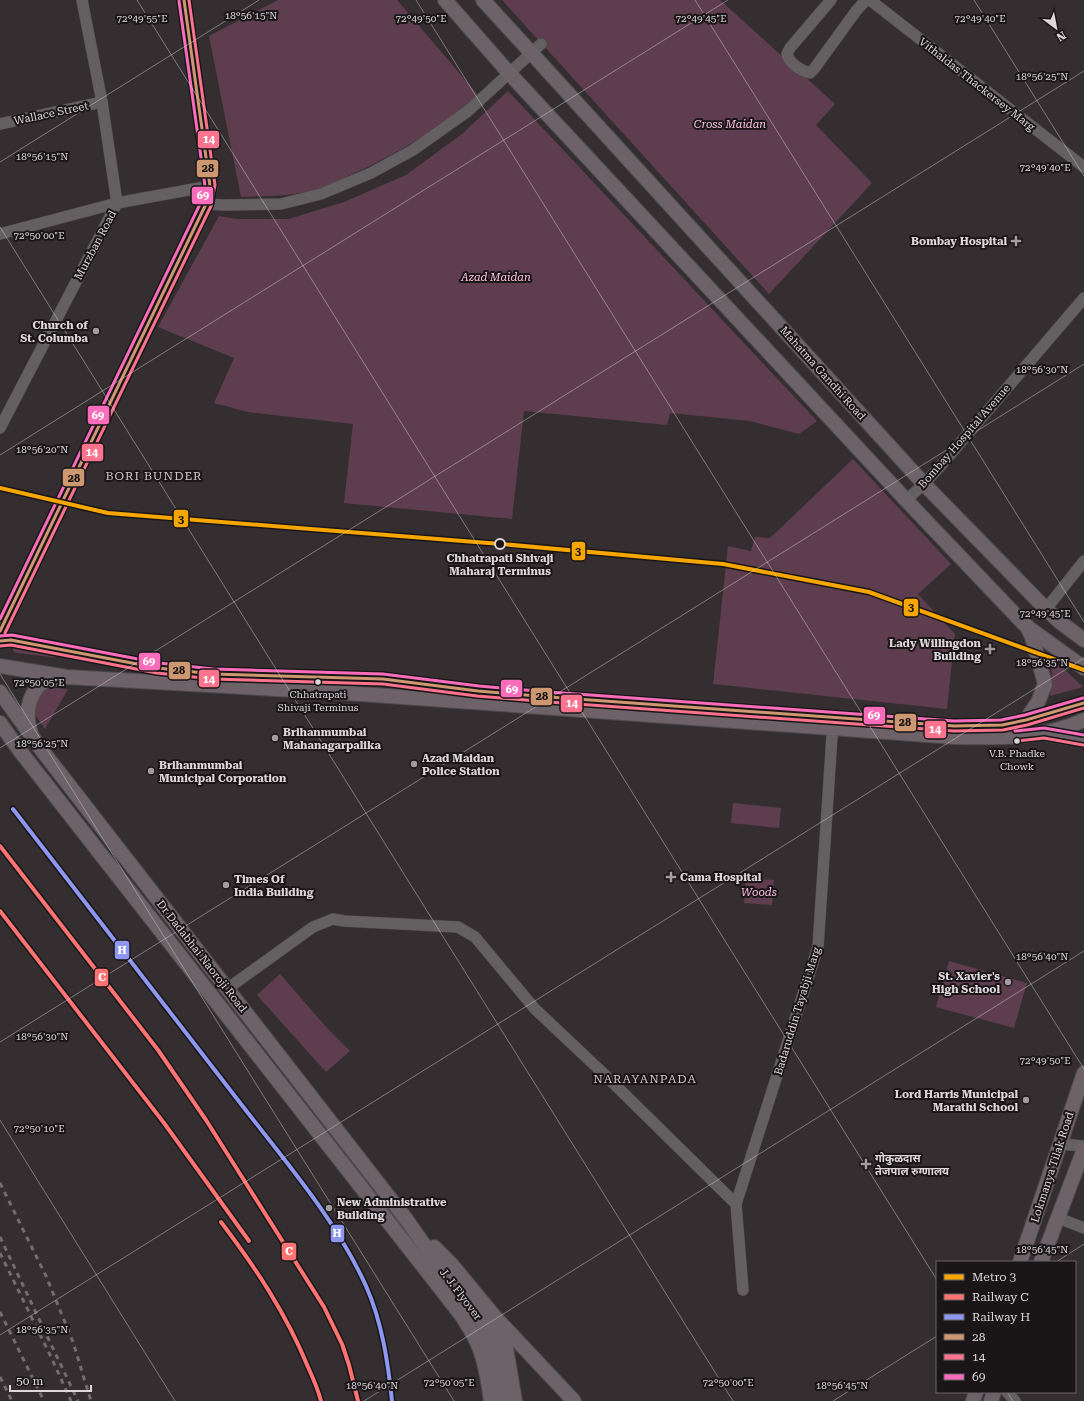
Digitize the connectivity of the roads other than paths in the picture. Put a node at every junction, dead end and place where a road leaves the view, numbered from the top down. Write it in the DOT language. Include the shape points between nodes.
graph roads {
  1 [pos="82,0"];
  2 [pos="184,0"];
  3 [pos="445,0"];
  4 [pos="483,0"];
  5 [pos="831,0"];
  6 [pos="872,1"];
  7 [pos="536,48"];
  8 [pos="509,73"];
  9 [pos="102,102"];
  10 [pos="0,124"];
  11 [pos="1084,167"];
  12 [pos="210,186"];
  13 [pos="117,203"];
  14 [pos="206,204"];
  15 [pos="0,234"];
  16 [pos="1084,298"];
  17 [pos="0,428"];
  18 [pos="924,484"];
  19 [pos="906,500"];
  20 [pos="1084,561"];
  21 [pos="1046,609"];
  22 [pos="1026,626"];
  23 [pos="0,631"];
  24 [pos="1084,640"];
  25 [pos="0,641"];
  26 [pos="0,666"];
  27 [pos="1084,668"];
  28 [pos="66,677"];
  29 [pos="383,679"];
  30 [pos="0,692"];
  31 [pos="381,696"];
  32 [pos="1084,703"];
  33 [pos="1026,720"];
  34 [pos="1084,720"];
  35 [pos="832,723"];
  36 [pos="0,724"];
  37 [pos="1044,733"];
  38 [pos="1084,740"];
  39 [pos="34,741"];
  40 [pos="227,989"];
  41 [pos="1084,1072"];
  42 [pos="1060,1144"];
  43 [pos="1084,1148"];
  44 [pos="736,1204"];
  45 [pos="1058,1218"];
  46 [pos="406,1219"];
  47 [pos="1084,1228"];
  48 [pos="1020,1261"];
  49 [pos="1041,1261"];
  50 [pos="743,1290"];
  51 [pos="495,1317"];
  52 [pos="1008,1393"];
  53 [pos="490,1401"];
  54 [pos="502,1401"];
  55 [pos="515,1401"];
  56 [pos="574,1401"];
  57 [pos="1015,1401"];
  1 -- 9 [label="street, Murzban Road"];
  2 -- 12 [label="main road"];
  3 -- 8 [label="main road"];
  4 -- 7 [label="main road, Mahatma Gandhi Road"];
  5 -- 6 [label="street" via="787,54 790,60 806,72 810,73 814,69 856,11"];
  6 -- 11 [label="street, Vithaldas Thackersey Marg"];
  7 -- 8 [label="street"];
  7 -- 18 [label="main road, Mahatma Gandhi Road" via="571,96"];
  8 -- 14 [label="street" via="468,111 413,150 371,173 321,194 281,204"];
  8 -- 19 [label="main road"];
  9 -- 10 [label="street, Wallace Street"];
  9 -- 13 [label="street, Murzban Road"];
  12 -- 13 [label="street"];
  12 -- 14 [label="main road"];
  13 -- 15 [label="street"];
  13 -- 17 [label="street, Murzban Road"];
  14 -- 23 [label="main road"];
  16 -- 18 [label="street, Bombay Hospital Avenue"];
  18 -- 19 [label="street, Bombay Hospital Avenue"];
  18 -- 21 [label="main road, Mahatma Gandhi Road"];
  19 -- 22 [label="main road"];
  20 -- 21 [label="street"];
  21 -- 24 [label="main road, Mahatma Gandhi Road"];
  22 -- 27 [label="main road"];
  22 -- 33 [label="main road" via="1032,637 1044,684 1038,702"];
  25 -- 29 [label="main road" via="11,640 158,668 213,674"];
  26 -- 28 [label="main road"];
  28 -- 31 [label="main road"];
  28 -- 39 [label="main road" via="42,684 32,695 28,706 28,719"];
  29 -- 31 [label="main road"];
  29 -- 35 [label="main road" via="478,691"];
  30 -- 39 [label="main road, Dr Dadabhai Naoroji Road"];
  31 -- 35 [label="main road"];
  32 -- 33 [label="main road"];
  33 -- 35 [label="main road" via="1002,725 954,726"];
  34 -- 37 [label="main road"];
  35 -- 37 [label="main road" via="955,737 1003,738"];
  35 -- 44 [label="street, Badaruddin Tayabji Marg" via="818,947"];
  36 -- 53 [label="main road, Dr Dadabhai Naoroji Road" via="462,1316 476,1338 484,1364"];
  37 -- 38 [label="main road"];
  39 -- 40 [label="main road, Dr Dadabhai Naoroji Road"];
  40 -- 44 [label="street" via="313,927 333,919 458,927 475,937 535,1009"];
  40 -- 46 [label="main road, Dr Dadabhai Naoroji Road"];
  41 -- 42 [label="main road, Lokmanya Tilak Road"];
  42 -- 43 [label="street"];
  42 -- 48 [label="main road, Lokmanya Tilak Road"];
  43 -- 45 [label="main road, Lokmanya Tilak Road"];
  44 -- 50 [label="street"];
  45 -- 47 [label="street"];
  45 -- 49 [label="main road, Lokmanya Tilak Road"];
  46 -- 51 [label="main road" via="452,1264"];
  46 -- 54 [label="main road, J. J. Flyover" via="425,1248 467,1299 485,1328 496,1361"];
  51 -- 55 [label="main road" via="504,1342"];
  51 -- 56 [label="main road"];
  52 -- 57 [label="street"];
}
